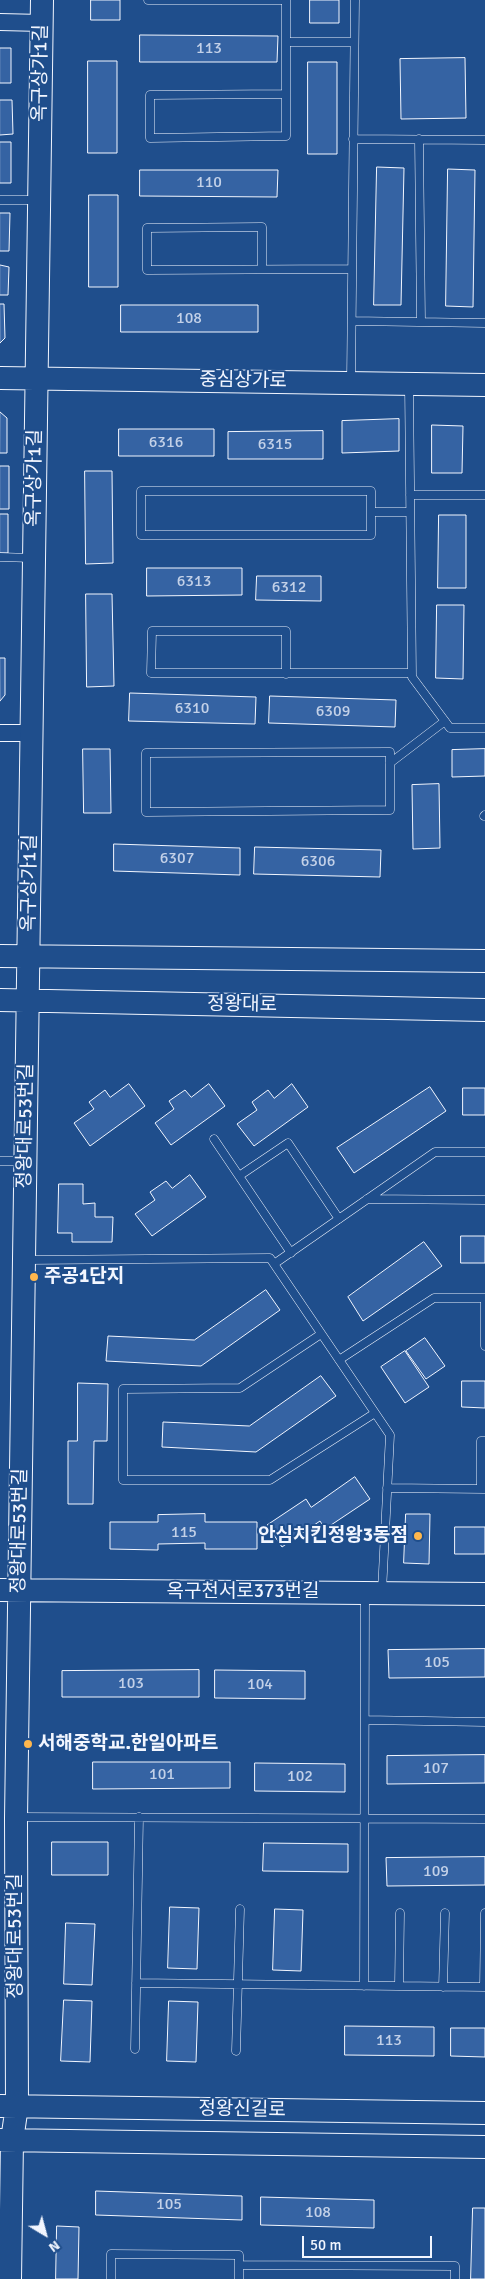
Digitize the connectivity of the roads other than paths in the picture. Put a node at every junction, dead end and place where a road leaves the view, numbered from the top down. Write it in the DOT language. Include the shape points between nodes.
graph roads {
  1 [pos="42,0"];
  2 [pos="148,0"];
  3 [pos="286,0"];
  4 [pos="355,0"];
  5 [pos="0,22"];
  6 [pos="42,23"];
  7 [pos="286,42"];
  8 [pos="354,42"];
  9 [pos="286,94"];
  10 [pos="353,139"];
  11 [pos="419,139"];
  12 [pos="485,140"];
  13 [pos="0,200"];
  14 [pos="39,200"];
  15 [pos="262,269"];
  16 [pos="352,269"];
  17 [pos="352,321"];
  18 [pos="421,322"];
  19 [pos="485,323"];
  20 [pos="0,378"];
  21 [pos="37,378"];
  22 [pos="351,383"];
  23 [pos="409,384"];
  24 [pos="485,385"];
  25 [pos="410,495"];
  26 [pos="485,495"];
  27 [pos="371,512"];
  28 [pos="410,512"];
  29 [pos="0,557"];
  30 [pos="34,558"];
  31 [pos="412,673"];
  32 [pos="286,674"];
  33 [pos="445,721"];
  34 [pos="485,728"];
  35 [pos="0,733"];
  36 [pos="32,733"];
  37 [pos="390,763"];
  38 [pos="0,956"];
  39 [pos="29,956"];
  40 [pos="485,961"];
  41 [pos="0,1000"];
  42 [pos="28,1001"];
  43 [pos="485,1010"];
  44 [pos="214,1139"];
  45 [pos="485,1152"];
  46 [pos="0,1160"];
  47 [pos="26,1161"];
  48 [pos="239,1176"];
  49 [pos="367,1199"];
  50 [pos="485,1200"];
  51 [pos="339,1218"];
  52 [pos="290,1253"];
  53 [pos="24,1260"];
  54 [pos="274,1264"];
  55 [pos="485,1298"];
  56 [pos="321,1334"];
  57 [pos="485,1346"];
  58 [pos="339,1360"];
  59 [pos="375,1413"];
  60 [pos="485,1441"];
  61 [pos="387,1488"];
  62 [pos="483,1489"];
  63 [pos="10,1590"];
  64 [pos="374,1593"];
  65 [pos="485,1594"];
  66 [pos="365,1720"];
  67 [pos="485,1722"];
  68 [pos="16,1817"];
  69 [pos="139,1817"];
  70 [pos="364,1819"];
  71 [pos="485,1819"];
  72 [pos="240,1908"];
  73 [pos="400,1913"];
  74 [pos="445,1913"];
  75 [pos="485,1913"];
  76 [pos="136,1983"];
  77 [pos="238,1984"];
  78 [pos="364,1986"];
  79 [pos="399,1986"];
  80 [pos="443,1987"];
  81 [pos="485,1987"];
  82 [pos="135,2049"];
  83 [pos="236,2051"];
  84 [pos="8,2106"];
  85 [pos="485,2113"];
  86 [pos="6,2140"];
  87 [pos="485,2147"];
  88 [pos="239,2265"];
  89 [pos="10,2279"];
  90 [pos="111,2279"];
  91 [pos="239,2279"];
  92 [pos="455,2279"];
  1 -- 6 [label="street, 옥구상가1길"];
  2 -- 3 [label="lane"];
  3 -- 7 [label="lane"];
  4 -- 8 [label="lane"];
  5 -- 6 [label="street"];
  6 -- 14 [label="street, 옥구상가1길"];
  7 -- 8 [label="lane"];
  7 -- 9 [label="lane"];
  8 -- 10 [label="lane"];
  9 -- 9 [label="lane" via="150,95 150,138 286,136"];
  10 -- 11 [label="lane"];
  10 -- 16 [label="lane"];
  11 -- 12 [label="lane"];
  11 -- 18 [label="lane"];
  13 -- 14 [label="lane"];
  14 -- 21 [label="street, 옥구상가1길"];
  15 -- 15 [label="lane" via="147,270 147,228 262,227"];
  15 -- 16 [label="lane"];
  16 -- 17 [label="lane"];
  17 -- 18 [label="lane"];
  17 -- 22 [label="lane"];
  18 -- 19 [label="lane"];
  20 -- 21 [label="street, 중심상가로"];
  21 -- 22 [label="street, 중심상가로"];
  21 -- 30 [label="street, 옥구상가1길"];
  22 -- 23 [label="street, 중심상가로"];
  23 -- 24 [label="street, 중심상가로"];
  23 -- 25 [label="lane"];
  25 -- 26 [label="lane"];
  25 -- 28 [label="lane"];
  27 -- 27 [label="lane" via="371,491 142,491 141,535 371,535"];
  27 -- 28 [label="lane"];
  28 -- 31 [label="lane"];
  29 -- 30 [label="lane"];
  30 -- 36 [label="street, 옥구상가1길"];
  31 -- 32 [label="lane"];
  31 -- 33 [label="lane"];
  32 -- 32 [label="lane" via="286,631 152,631 151,673"];
  33 -- 34 [label="lane" via="450,728"];
  33 -- 37 [label="lane"];
  35 -- 36 [label="street"];
  36 -- 39 [label="street, 옥구상가1길"];
  37 -- 37 [label="lane" via="390,752 146,753 146,812 390,810"];
  38 -- 39 [label="street"];
  39 -- 40 [label="street"];
  39 -- 42 [label="street, 정왕대로53번길"];
  41 -- 42 [label="street, 정왕대로"];
  42 -- 43 [label="street, 정왕대로"];
  42 -- 47 [label="street, 정왕대로53번길"];
  44 -- 48 [label="lane"];
  45 -- 49 [label="lane" via="435,1152"];
  46 -- 47 [label="lane"];
  47 -- 53 [label="street, 정왕대로53번길"];
  48 -- 51 [label="lane" via="288,1143"];
  48 -- 52 [label="lane"];
  49 -- 50 [label="lane"];
  49 -- 51 [label="lane"];
  51 -- 52 [label="lane"];
  52 -- 54 [label="lane"];
  53 -- 54 [label="lane" via="270,1258"];
  53 -- 63 [label="street, 정왕대로53번길"];
  54 -- 56 [label="lane"];
  55 -- 57 [label="lane"];
  55 -- 58 [label="lane" via="434,1298"];
  56 -- 58 [label="lane"];
  56 -- 59 [label="lane" via="240,1388 123,1389 123,1480 270,1480"];
  58 -- 59 [label="lane"];
  59 -- 61 [label="lane" via="390,1435"];
  60 -- 62 [label="lane" via="481,1441"];
  61 -- 62 [label="lane"];
  61 -- 64 [label="lane"];
  63 -- 64 [label="street, 옥구천서로373번길"];
  63 -- 68 [label="street, 정왕대로53번길"];
  64 -- 65 [label="street, 옥구천서로373번길"];
  64 -- 66 [label="lane"];
  66 -- 67 [label="lane"];
  66 -- 70 [label="lane"];
  68 -- 69 [label="lane"];
  68 -- 84 [label="street, 정왕대로53번길"];
  69 -- 70 [label="lane"];
  69 -- 76 [label="lane"];
  70 -- 71 [label="lane"];
  70 -- 78 [label="lane"];
  72 -- 77 [label="lane"];
  73 -- 79 [label="lane"];
  74 -- 80 [label="lane"];
  75 -- 81 [label="lane"];
  76 -- 77 [label="lane"];
  76 -- 82 [label="lane"];
  77 -- 78 [label="lane"];
  77 -- 83 [label="lane"];
  78 -- 79 [label="lane"];
  79 -- 80 [label="lane"];
  80 -- 81 [label="lane"];
  84 -- 85 [label="street, 정왕신길로"];
  84 -- 86 [label="street, 정왕대로53번길"];
  86 -- 87 [label="street, 정왕신길로"];
  86 -- 89 [label="street, 정왕대로53번길"];
  88 -- 90 [label="lane" via="239,2255 111,2254"];
  88 -- 91 [label="lane"];
  88 -- 92 [label="lane" via="455,2266"];
}
